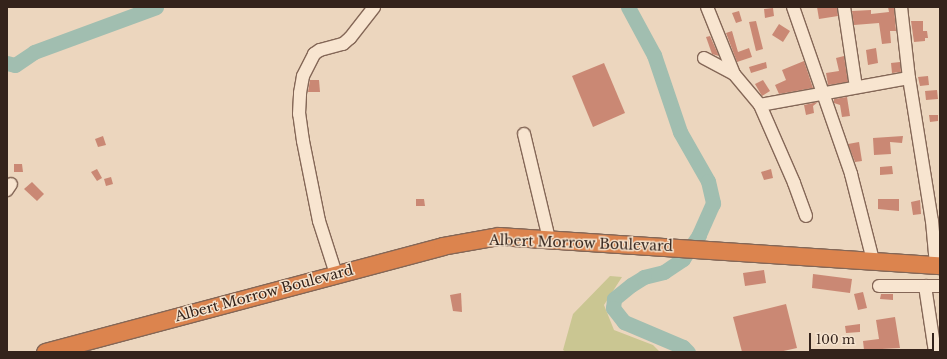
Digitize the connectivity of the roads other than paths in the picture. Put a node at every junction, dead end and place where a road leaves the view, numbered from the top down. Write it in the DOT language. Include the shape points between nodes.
graph roads {
  1 [pos="374,7"];
  2 [pos="707,7"];
  3 [pos="793,7"];
  4 [pos="844,7"];
  5 [pos="901,7"];
  6 [pos="704,58"];
  7 [pos="734,74"];
  8 [pos="909,78"];
  9 [pos="856,87"];
  10 [pos="823,92"];
  11 [pos="760,105"];
  12 [pos="524,134"];
  13 [pos="806,216"];
  14 [pos="549,239"];
  15 [pos="873,260"];
  16 [pos="938,265"];
  17 [pos="336,274"];
  18 [pos="879,286"];
  19 [pos="926,286"];
  20 [pos="940,286"];
  21 [pos="45,352"];
  22 [pos="935,352"];
  1 -- 17 [label="street" via="343,44 314,54 307,64 301,88 299,114 303,142 319,221"];
  2 -- 7 [label="street"];
  3 -- 10 [label="street"];
  4 -- 9 [label="street"];
  5 -- 8 [label="street"];
  6 -- 7 [label="street"];
  7 -- 11 [label="street"];
  8 -- 9 [label="street"];
  8 -- 16 [label="street"];
  9 -- 10 [label="street"];
  10 -- 11 [label="street"];
  10 -- 15 [label="street" via="851,174"];
  11 -- 13 [label="street"];
  12 -- 14 [label="street"];
  14 -- 15 [label="highway, Albert Morrow Boulevard"];
  14 -- 17 [label="highway, Albert Morrow Boulevard" via="498,236 470,240"];
  15 -- 16 [label="highway, Albert Morrow Boulevard"];
  17 -- 21 [label="highway, Albert Morrow Boulevard"];
  18 -- 19 [label="street"];
  19 -- 20 [label="street"];
  19 -- 22 [label="street"];
}
